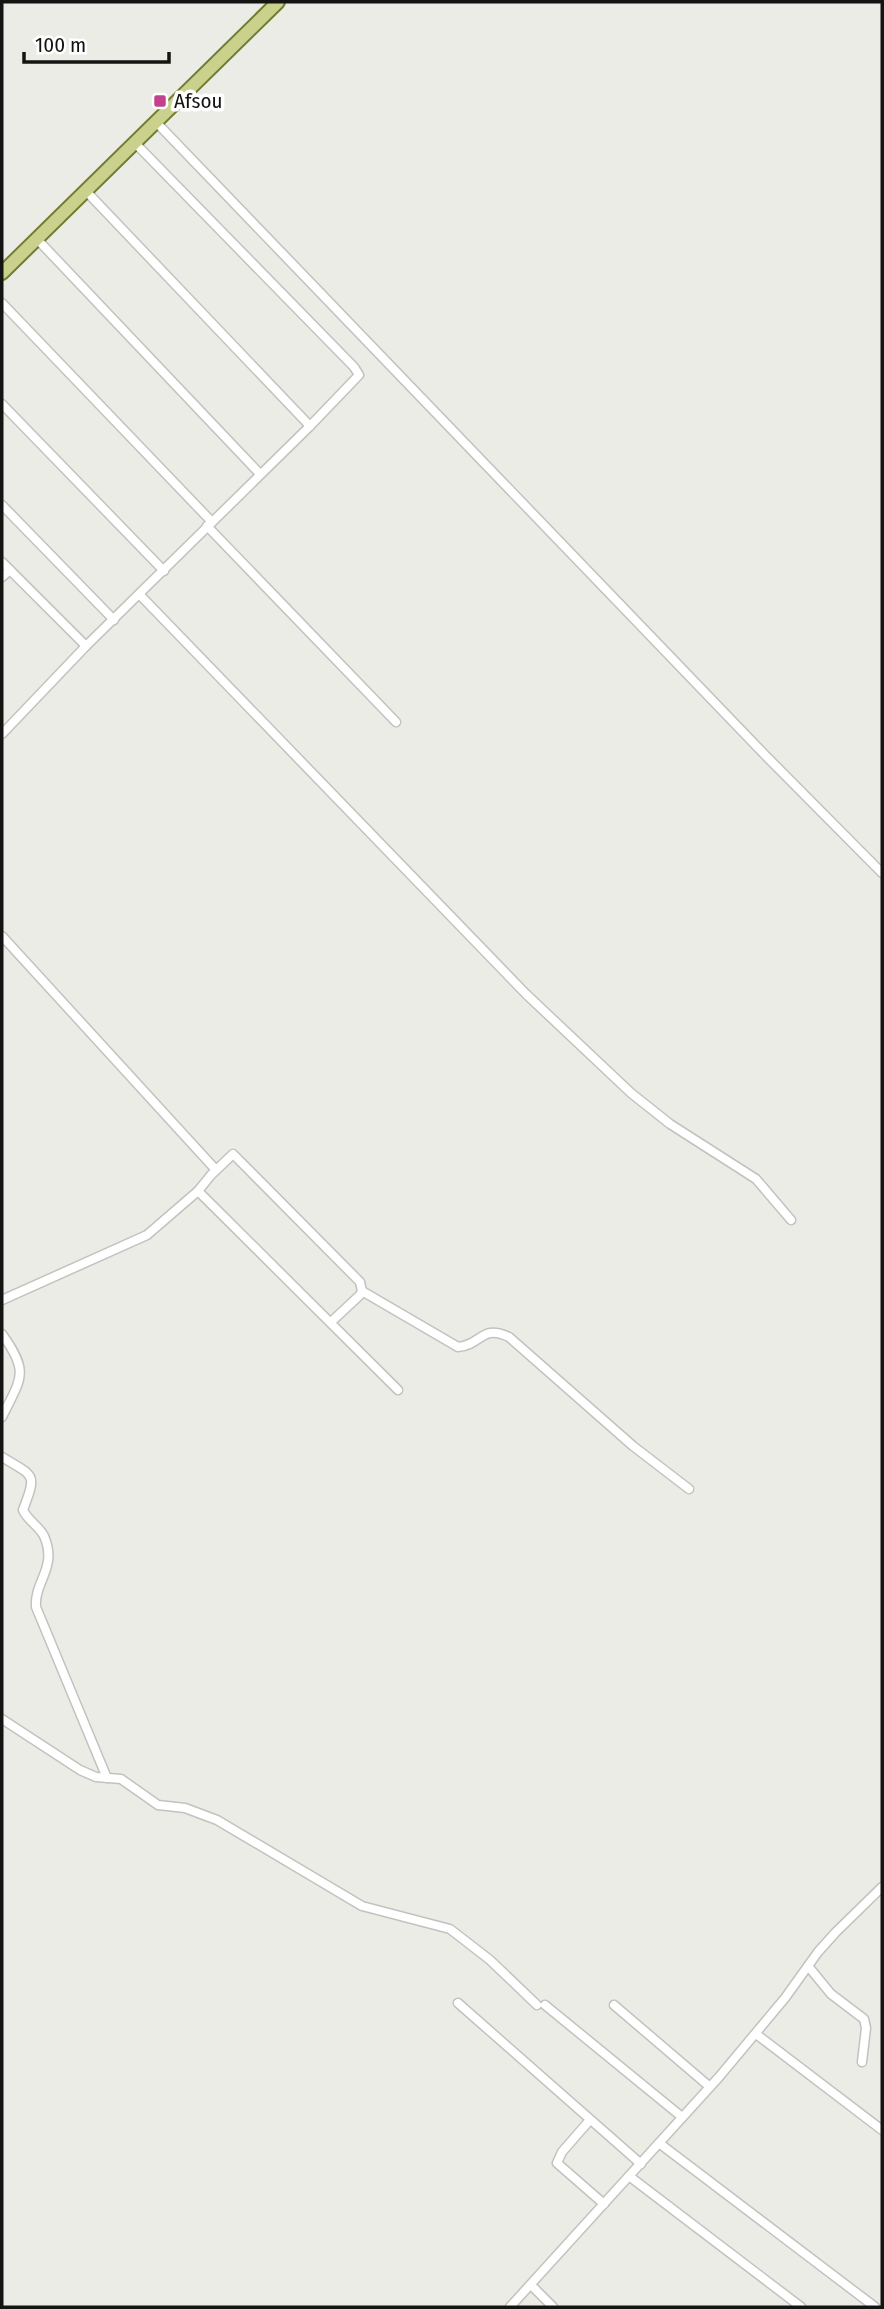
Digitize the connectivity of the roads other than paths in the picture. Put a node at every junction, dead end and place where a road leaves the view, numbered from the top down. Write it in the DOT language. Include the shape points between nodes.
graph roads {
  1 [pos="278,2"];
  2 [pos="155,121"];
  3 [pos="134,142"];
  4 [pos="85,190"];
  5 [pos="36,238"];
  6 [pos="2,273"];
  7 [pos="2,303"];
  8 [pos="2,404"];
  9 [pos="310,426"];
  10 [pos="260,474"];
  11 [pos="2,505"];
  12 [pos="210,524"];
  13 [pos="2,562"];
  14 [pos="10,570"];
  15 [pos="164,571"];
  16 [pos="2,577"];
  17 [pos="140,595"];
  18 [pos="114,620"];
  19 [pos="86,646"];
  20 [pos="396,722"];
  21 [pos="2,734"];
  22 [pos="882,873"];
  23 [pos="2,936"];
  24 [pos="216,1170"];
  25 [pos="198,1191"];
  26 [pos="791,1220"];
  27 [pos="362,1291"];
  28 [pos="2,1300"];
  29 [pos="331,1322"];
  30 [pos="2,1334"];
  31 [pos="398,1390"];
  32 [pos="2,1418"];
  33 [pos="2,1457"];
  34 [pos="688,1489"];
  35 [pos="2,1719"];
  36 [pos="107,1778"];
  37 [pos="882,1887"];
  38 [pos="808,1966"];
  39 [pos="458,2003"];
  40 [pos="614,2005"];
  41 [pos="756,2034"];
  42 [pos="862,2063"];
  43 [pos="710,2087"];
  44 [pos="682,2117"];
  45 [pos="589,2121"];
  46 [pos="882,2130"];
  47 [pos="659,2143"];
  48 [pos="640,2164"];
  49 [pos="629,2176"];
  50 [pos="604,2204"];
  51 [pos="531,2285"];
  52 [pos="510,2307"];
  53 [pos="553,2307"];
  54 [pos="801,2307"];
  55 [pos="875,2307"];
  1 -- 2 [label="main road"];
  2 -- 3 [label="main road"];
  2 -- 22 [label="street"];
  3 -- 4 [label="main road"];
  3 -- 9 [label="street" via="358,373"];
  4 -- 5 [label="main road"];
  4 -- 9 [label="street"];
  5 -- 6 [label="main road"];
  5 -- 10 [label="street"];
  7 -- 12 [label="street"];
  8 -- 15 [label="street"];
  9 -- 10 [label="street"];
  10 -- 12 [label="street"];
  11 -- 18 [label="street"];
  12 -- 15 [label="street"];
  12 -- 20 [label="street"];
  13 -- 14 [label="street"];
  14 -- 16 [label="street"];
  14 -- 19 [label="street"];
  15 -- 17 [label="street"];
  17 -- 18 [label="street"];
  17 -- 26 [label="street" via="526,994 631,1093 756,1179"];
  18 -- 19 [label="street"];
  19 -- 21 [label="street"];
  23 -- 24 [label="street"];
  24 -- 25 [label="street"];
  24 -- 27 [label="street" via="233,1154 360,1282"];
  25 -- 28 [label="street" via="147,1235"];
  25 -- 29 [label="street"];
  27 -- 29 [label="street"];
  27 -- 34 [label="street" via="458,1347 491,1332 509,1337"];
  29 -- 31 [label="street"];
  30 -- 32 [label="street" via="19,1361 21,1374"];
  33 -- 36 [label="street" via="32,1479 23,1510 44,1536 48,1564 36,1607"];
  35 -- 36 [label="street" via="80,1770"];
  36 -- 44 [label="street" via="124,1781 158,1805 192,1810 217,1820 362,1906 450,1929"];
  37 -- 38 [label="street"];
  38 -- 41 [label="street"];
  38 -- 42 [label="street" via="831,1994 864,2019"];
  39 -- 45 [label="street"];
  40 -- 43 [label="street"];
  41 -- 43 [label="street"];
  41 -- 46 [label="street"];
  43 -- 44 [label="street"];
  44 -- 47 [label="street"];
  45 -- 48 [label="street"];
  45 -- 50 [label="street" via="557,2163"];
  47 -- 48 [label="street"];
  47 -- 55 [label="street"];
  48 -- 49 [label="street"];
  49 -- 50 [label="street"];
  49 -- 54 [label="street"];
  50 -- 51 [label="street"];
  51 -- 52 [label="street"];
  51 -- 53 [label="street"];
}
